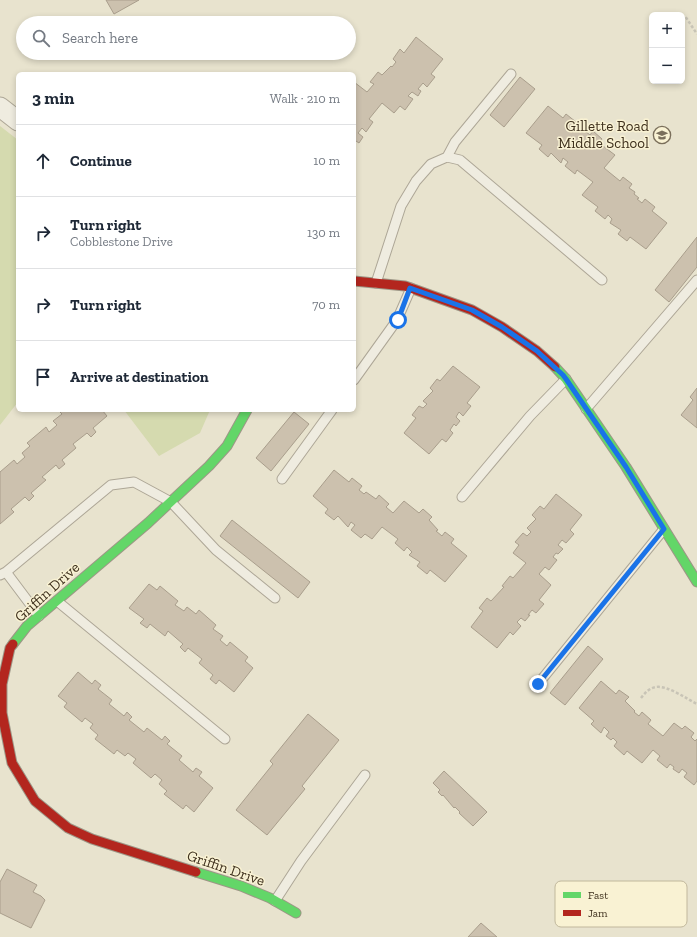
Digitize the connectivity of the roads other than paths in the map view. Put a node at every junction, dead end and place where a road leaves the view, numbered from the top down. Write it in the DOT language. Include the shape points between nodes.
graph roads {
  1 [pos="511,74"];
  2 [pos="0,107"];
  3 [pos="16,119"];
  4 [pos="447,157"];
  5 [pos="602,280"];
  6 [pos="697,280"];
  7 [pos="356,281"];
  8 [pos="376,283"];
  9 [pos="410,288"];
  10 [pos="356,377"];
  11 [pos="566,379"];
  12 [pos="586,408"];
  13 [pos="246,412"];
  14 [pos="331,412"];
  15 [pos="282,479"];
  16 [pos="462,497"];
  17 [pos="171,502"];
  18 [pos="664,529"];
  19 [pos="3,573"];
  20 [pos="697,582"];
  21 [pos="275,598"];
  22 [pos="57,601"];
  23 [pos="39,616"];
  24 [pos="538,684"];
  25 [pos="1,688"];
  26 [pos="225,739"];
  27 [pos="365,775"];
  28 [pos="275,901"];
  29 [pos="296,913"];
  1 -- 4 [label="lane" via="455,142"];
  2 -- 3 [label="street"];
  4 -- 5 [label="lane" via="460,160"];
  4 -- 8 [label="lane" via="431,164 416,181 401,206"];
  6 -- 12 [label="lane"];
  7 -- 8 [label="street"];
  8 -- 9 [label="street"];
  9 -- 10 [label="lane" via="398,320"];
  9 -- 11 [label="street" via="472,310 502,327 537,351"];
  11 -- 12 [label="street"];
  11 -- 16 [label="lane" via="530,416"];
  12 -- 18 [label="street"];
  13 -- 17 [label="street, Griffin Drive" via="226,446"];
  14 -- 15 [label="lane"];
  17 -- 19 [label="lane" via="134,482 111,485"];
  17 -- 21 [label="lane" via="216,550"];
  17 -- 22 [label="street, Griffin Drive"];
  18 -- 20 [label="street"];
  18 -- 24 [label="lane"];
  19 -- 23 [label="lane"];
  22 -- 23 [label="street, Griffin Drive"];
  22 -- 26 [label="lane"];
  23 -- 25 [label="street, Griffin Drive" via="27,626 10,648"];
  25 -- 28 [label="street, Griffin Drive" via="2,713 12,763 35,801 68,828 240,886"];
  27 -- 28 [label="lane"];
  28 -- 29 [label="street, Griffin Drive"];
}
